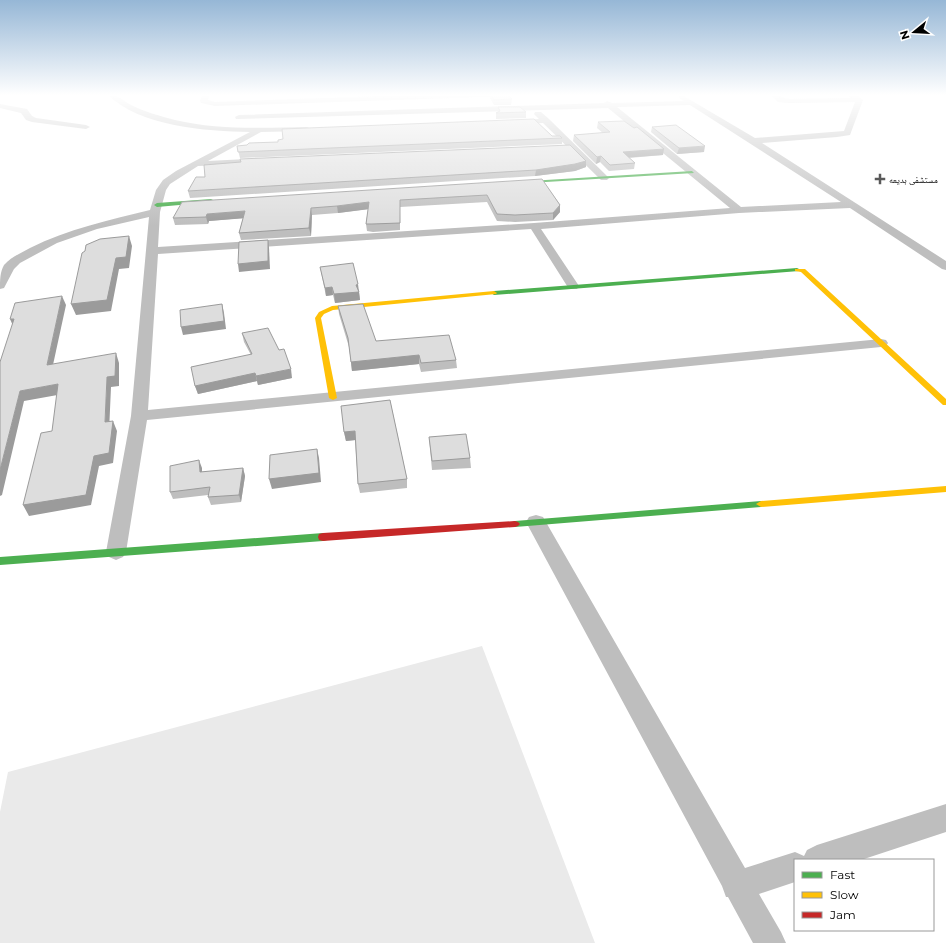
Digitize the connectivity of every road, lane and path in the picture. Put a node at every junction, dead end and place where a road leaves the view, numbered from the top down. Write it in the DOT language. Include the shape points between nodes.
graph roads {
  1 [pos="245,138"];
  2 [pos="564,138"];
  3 [pos="650,138"];
  4 [pos="747,138"];
  5 [pos="798,138"];
  6 [pos="753,142"];
  7 [pos="573,146"];
  8 [pos="557,147"];
  9 [pos="274,160"];
  10 [pos="195,164"];
  11 [pos="692,172"];
  12 [pos="604,178"];
  13 [pos="500,184"];
  14 [pos="221,201"];
  15 [pos="850,205"];
  16 [pos="156,208"];
  17 [pos="739,210"];
  18 [pos="534,226"];
  19 [pos="152,251"];
  20 [pos="0,258"];
  21 [pos="16,260"];
  22 [pos="946,266"];
  23 [pos="0,285"];
  24 [pos="573,286"];
  25 [pos="881,343"];
  26 [pos="333,398"];
  27 [pos="946,403"];
  28 [pos="139,416"];
  29 [pos="946,489"];
  30 [pos="536,522"];
  31 [pos="116,552"];
  32 [pos="0,561"];
  33 [pos="946,818"];
  34 [pos="820,859"];
  35 [pos="794,867"];
  36 [pos="737,886"];
  37 [pos="770,943"];
  1 -- 10 [label="street"];
  2 -- 7 [label="street"];
  3 -- 11 [label="street"];
  4 -- 6 [label="street"];
  5 -- 6 [label="street"];
  6 -- 15 [label="street"];
  7 -- 8 [label="street"];
  7 -- 12 [label="street"];
  9 -- 10 [label="street"];
  10 -- 16 [label="street" via="166,182"];
  11 -- 12 [label="street"];
  11 -- 17 [label="street"];
  12 -- 13 [label="street"];
  14 -- 16 [label="street"];
  15 -- 17 [label="street"];
  15 -- 22 [label="street"];
  16 -- 19 [label="street"];
  16 -- 21 [label="street" via="73,233"];
  17 -- 18 [label="street"];
  18 -- 19 [label="street"];
  18 -- 24 [label="street"];
  19 -- 28 [label="street"];
  20 -- 21 [label="street"];
  21 -- 23 [label="street" via="9,267"];
  24 -- 25 [label="street" via="803,270"];
  24 -- 26 [label="street" via="325,310 318,318"];
  25 -- 26 [label="street"];
  25 -- 27 [label="street"];
  26 -- 28 [label="street"];
  28 -- 31 [label="street"];
  29 -- 30 [label="street"];
  30 -- 31 [label="street"];
  30 -- 36 [label="street"];
  31 -- 32 [label="street"];
  33 -- 34 [label="street"];
  35 -- 36 [label="street"];
  36 -- 37 [label="street"];
}
